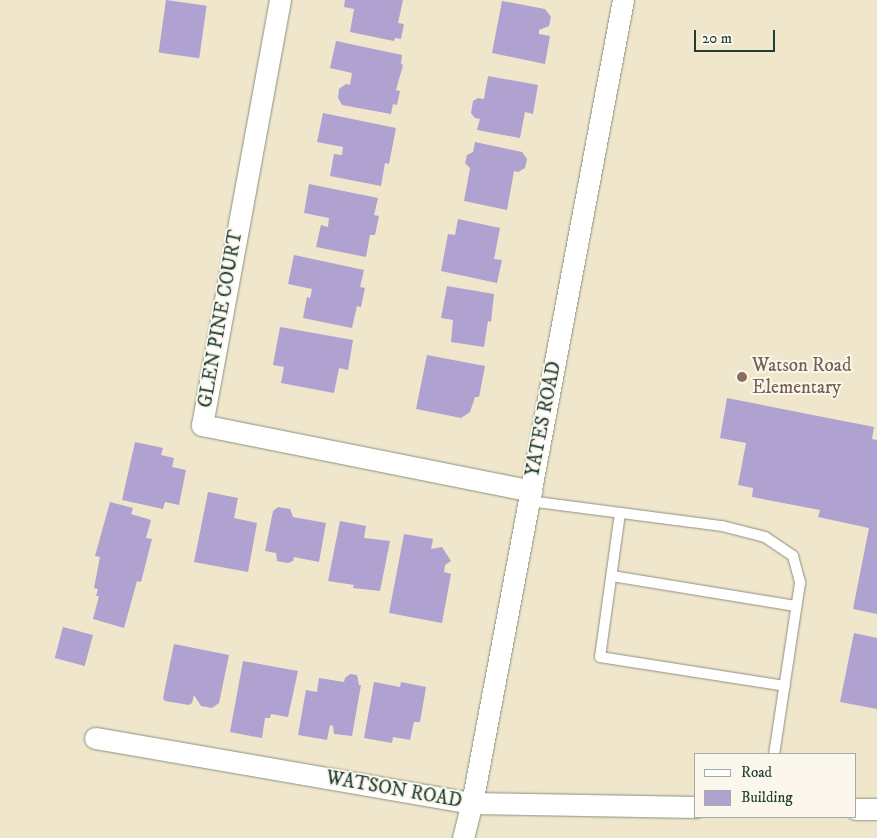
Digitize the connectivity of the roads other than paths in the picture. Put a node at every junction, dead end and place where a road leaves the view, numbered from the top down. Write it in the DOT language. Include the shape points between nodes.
graph roads {
  1 [pos="280,0"];
  2 [pos="622,0"];
  3 [pos="530,496"];
  4 [pos="620,513"];
  5 [pos="612,576"];
  6 [pos="796,606"];
  7 [pos="784,686"];
  8 [pos="95,738"];
  9 [pos="774,753"];
  10 [pos="472,803"];
  11 [pos="694,807"];
  12 [pos="857,809"];
  13 [pos="877,810"];
  14 [pos="463,838"];
  1 -- 3 [label="street, GLEN PINE COURT" via="202,425"];
  2 -- 3 [label="street, YATES ROAD"];
  3 -- 4 [label="lane"];
  3 -- 10 [label="street, YATES ROAD"];
  4 -- 5 [label="lane"];
  4 -- 6 [label="lane" via="722,526 765,537 793,556 800,583"];
  5 -- 6 [label="lane"];
  5 -- 7 [label="lane" via="600,657"];
  6 -- 7 [label="lane"];
  7 -- 9 [label="lane"];
  8 -- 10 [label="street, WATSON ROAD"];
  10 -- 11 [label="street, WATSON ROAD"];
  10 -- 14 [label="street, YATES ROAD"];
  12 -- 13 [label="street"];
}
